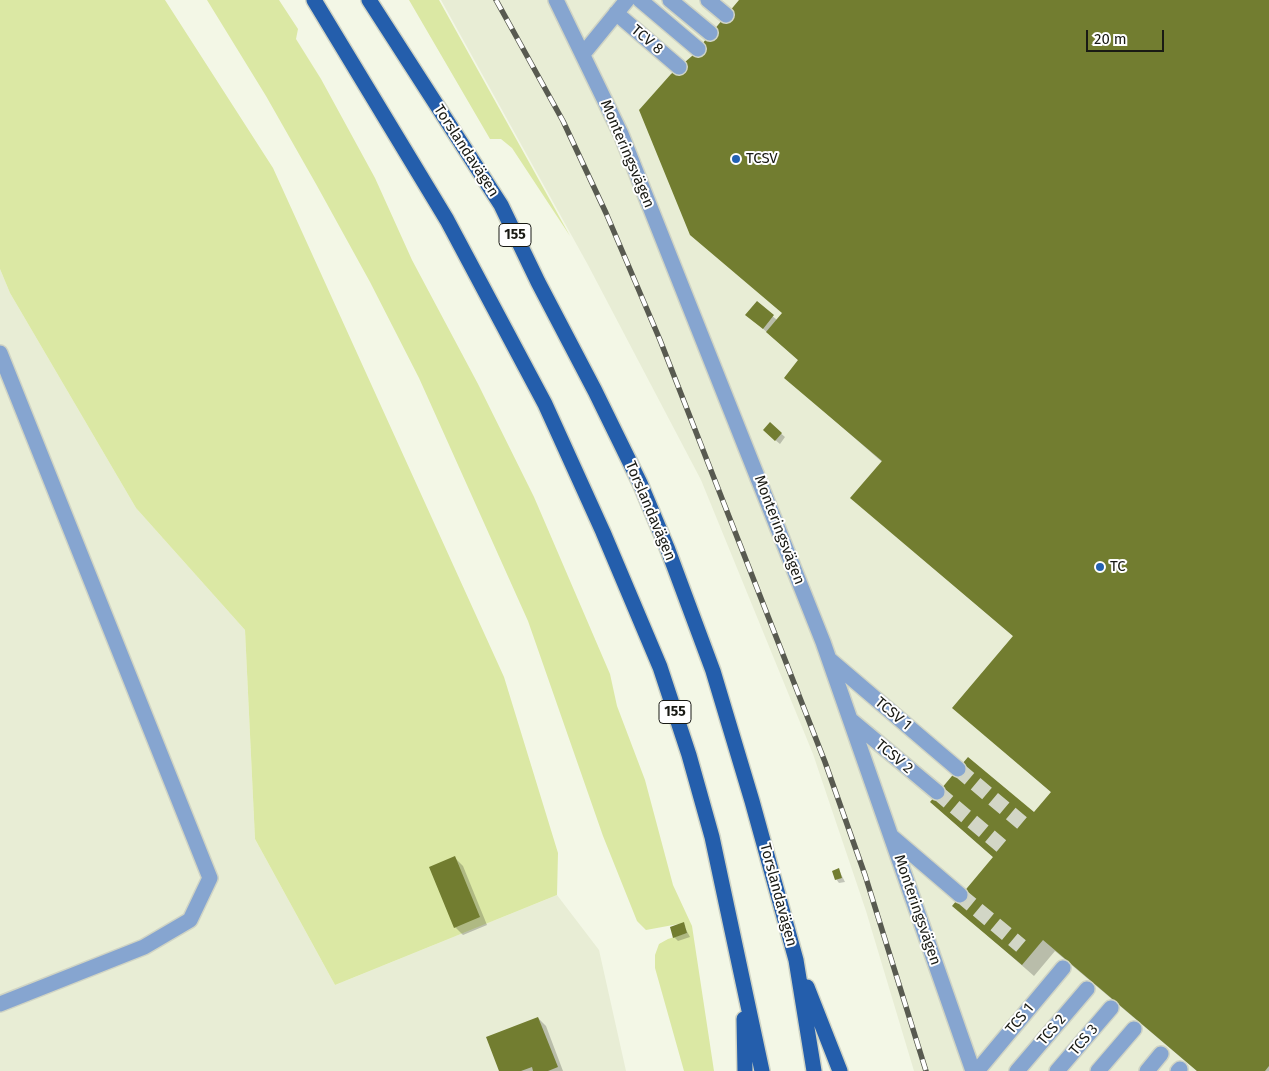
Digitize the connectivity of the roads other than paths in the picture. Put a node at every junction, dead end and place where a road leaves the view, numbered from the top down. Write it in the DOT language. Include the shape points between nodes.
graph roads {
  1 [pos="314,0"];
  2 [pos="368,0"];
  3 [pos="556,0"];
  4 [pos="626,0"];
  5 [pos="640,0"];
  6 [pos="670,0"];
  7 [pos="708,0"];
  8 [pos="616,13"];
  9 [pos="726,15"];
  10 [pos="710,34"];
  11 [pos="698,49"];
  12 [pos="583,54"];
  13 [pos="679,67"];
  14 [pos="0,353"];
  15 [pos="829,659"];
  16 [pos="851,721"];
  17 [pos="958,769"];
  18 [pos="937,792"];
  19 [pos="891,836"];
  20 [pos="960,894"];
  21 [pos="796,960"];
  22 [pos="1063,968"];
  23 [pos="743,980"];
  24 [pos="1087,989"];
  25 [pos="0,1004"];
  26 [pos="1111,1008"];
  27 [pos="1134,1029"];
  28 [pos="1162,1054"];
  29 [pos="745,1071"];
  30 [pos="762,1071"];
  31 [pos="814,1071"];
  32 [pos="840,1071"];
  33 [pos="973,1071"];
  34 [pos="977,1071"];
  35 [pos="1017,1071"];
  36 [pos="1057,1071"];
  37 [pos="1098,1071"];
  38 [pos="1147,1071"];
  1 -- 23 [label="main road, 155" via="447,220 545,404 592,507 660,667 690,755 712,837"];
  2 -- 21 [label="main road, Torslandavägen / 155" via="501,205 640,484 714,672"];
  3 -- 12 [label="street, Monteringsvägen"];
  4 -- 8 [label="street"];
  5 -- 11 [label="street"];
  6 -- 10 [label="street"];
  7 -- 9 [label="street"];
  8 -- 12 [label="street"];
  8 -- 13 [label="street, TCV 8"];
  12 -- 15 [label="street, Monteringsvägen" via="621,134"];
  14 -- 25 [label="street" via="210,878 190,920 144,947"];
  15 -- 16 [label="street, Monteringsvägen"];
  15 -- 17 [label="street, TCSV 1"];
  16 -- 18 [label="street, TCSV 2"];
  16 -- 19 [label="street, Monteringsvägen"];
  19 -- 20 [label="street"];
  19 -- 33 [label="street, Monteringsvägen"];
  21 -- 31 [label="main road, Torslandavägen / 155"];
  21 -- 32 [label="main road"];
  22 -- 34 [label="street, TCS 1"];
  23 -- 29 [label="main road"];
  23 -- 30 [label="main road, 155"];
  24 -- 35 [label="street, TCS 2"];
  26 -- 36 [label="street, TCS 3"];
  27 -- 37 [label="street"];
  28 -- 38 [label="street"];
}
